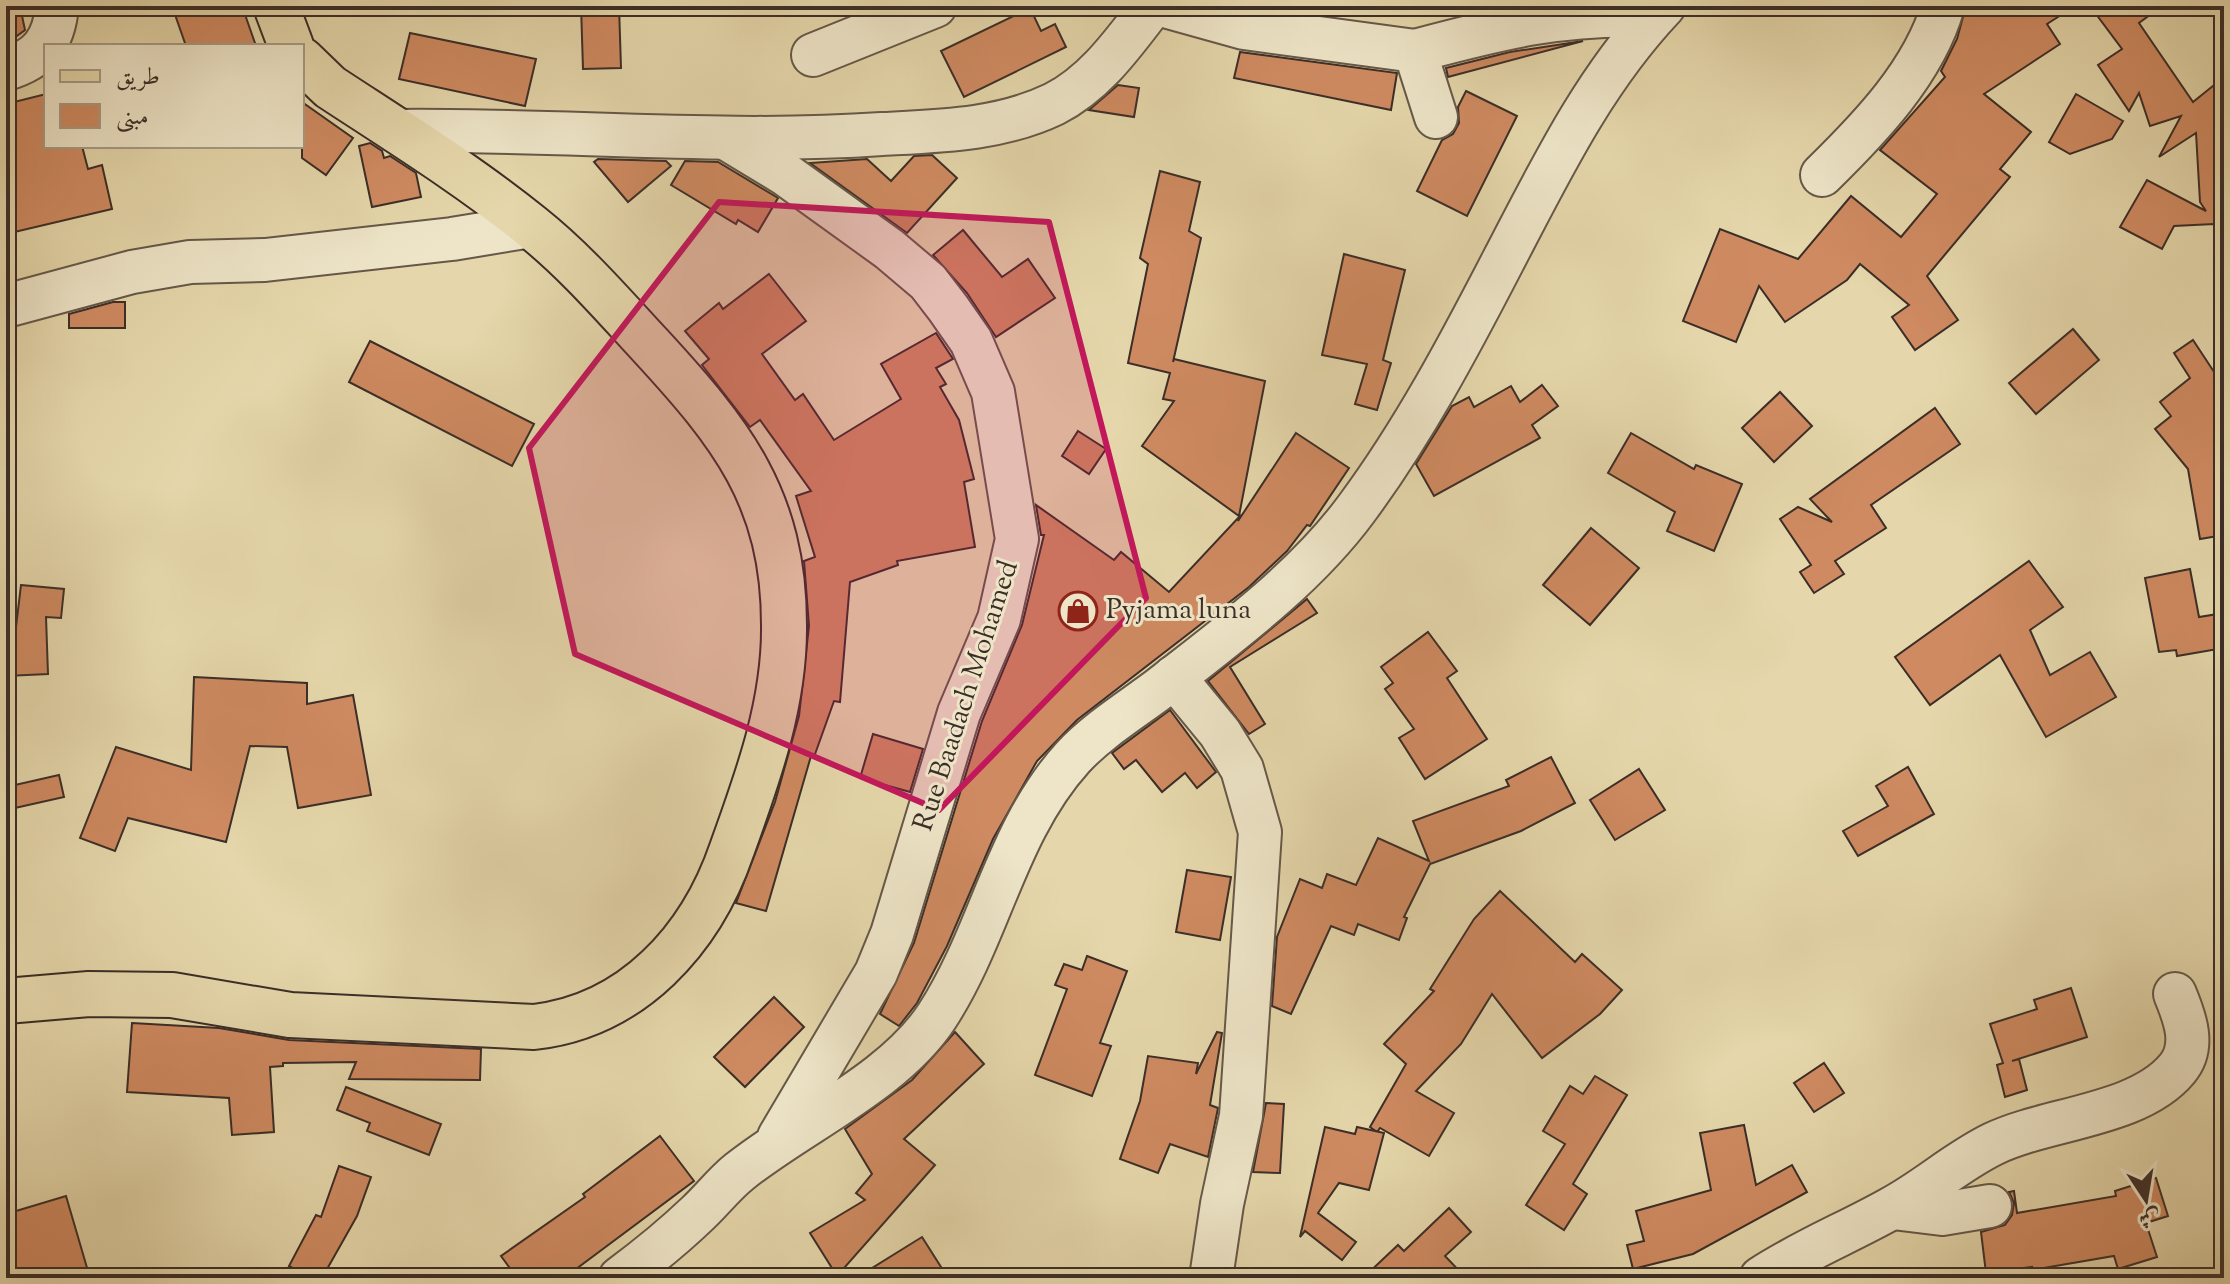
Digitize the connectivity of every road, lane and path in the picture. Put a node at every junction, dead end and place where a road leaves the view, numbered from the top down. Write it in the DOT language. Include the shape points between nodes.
graph roads {
  1 [pos="57,6"];
  2 [pos="276,6"];
  3 [pos="935,6"];
  4 [pos="1152,6"];
  5 [pos="1165,6"];
  6 [pos="1943,6"];
  7 [pos="1659,11"];
  8 [pos="48,44"];
  9 [pos="290,44"];
  10 [pos="44,48"];
  11 [pos="1415,51"];
  12 [pos="813,55"];
  13 [pos="304,62"];
  14 [pos="6,69"];
  15 [pos="1436,117"];
  16 [pos="396,131"];
  17 [pos="729,140"];
  18 [pos="1822,175"];
  19 [pos="531,226"];
  20 [pos="6,306"];
  21 [pos="1174,677"];
  22 [pos="2175,994"];
  23 [pos="6,1001"];
  24 [pos="773,1148"];
  25 [pos="1990,1206"];
  26 [pos="1893,1208"];
  27 [pos="620,1278"];
  28 [pos="1211,1278"];
  29 [pos="1761,1278"];
  1 -- 8 [label="street"];
  2 -- 9 [label="main road"];
  3 -- 12 [label="street"];
  4 -- 17 [label="street" via="1097,72 1056,103 1003,122 948,130"];
  5 -- 11 [label="street" via="1244,28"];
  6 -- 18 [label="street" via="1917,62 1888,103"];
  7 -- 11 [label="street" via="1547,19"];
  7 -- 21 [label="street, Rue Baadach Mohamed" via="1574,125 1422,410 1357,509 1287,584"];
  10 -- 14 [label="street"];
  11 -- 15 [label="street"];
  13 -- 16 [label="main road" via="330,87"];
  16 -- 17 [label="street"];
  16 -- 19 [label="main road"];
  17 -- 24 [label="street, Rue Baadach Mohamed" via="889,249 928,282 948,308 971,341 993,392 1017,539 999,619 959,713 892,934 876,973"];
  19 -- 20 [label="street" via="280,258 190,262"];
  19 -- 23 [label="main road" via="575,265 708,407 753,480 776,549 784,626 782,675 760,772 728,860 689,930 667,960 624,998 564,1024 290,1015 172,995"];
  21 -- 24 [label="street, Rue Baadach Mohamed" via="1077,753 1047,788 1006,861 985,921 936,1017 916,1042"];
  21 -- 28 [label="street" via="1242,769 1260,832 1241,1116"];
  22 -- 26 [label="street" via="2188,1035 2184,1058 2174,1073 2107,1108 1996,1143"];
  24 -- 27 [label="street, Rue Baadach Mohamed" via="737,1173 699,1213"];
  25 -- 26 [label="street" via="1942,1214"];
  26 -- 29 [label="street"];
}
